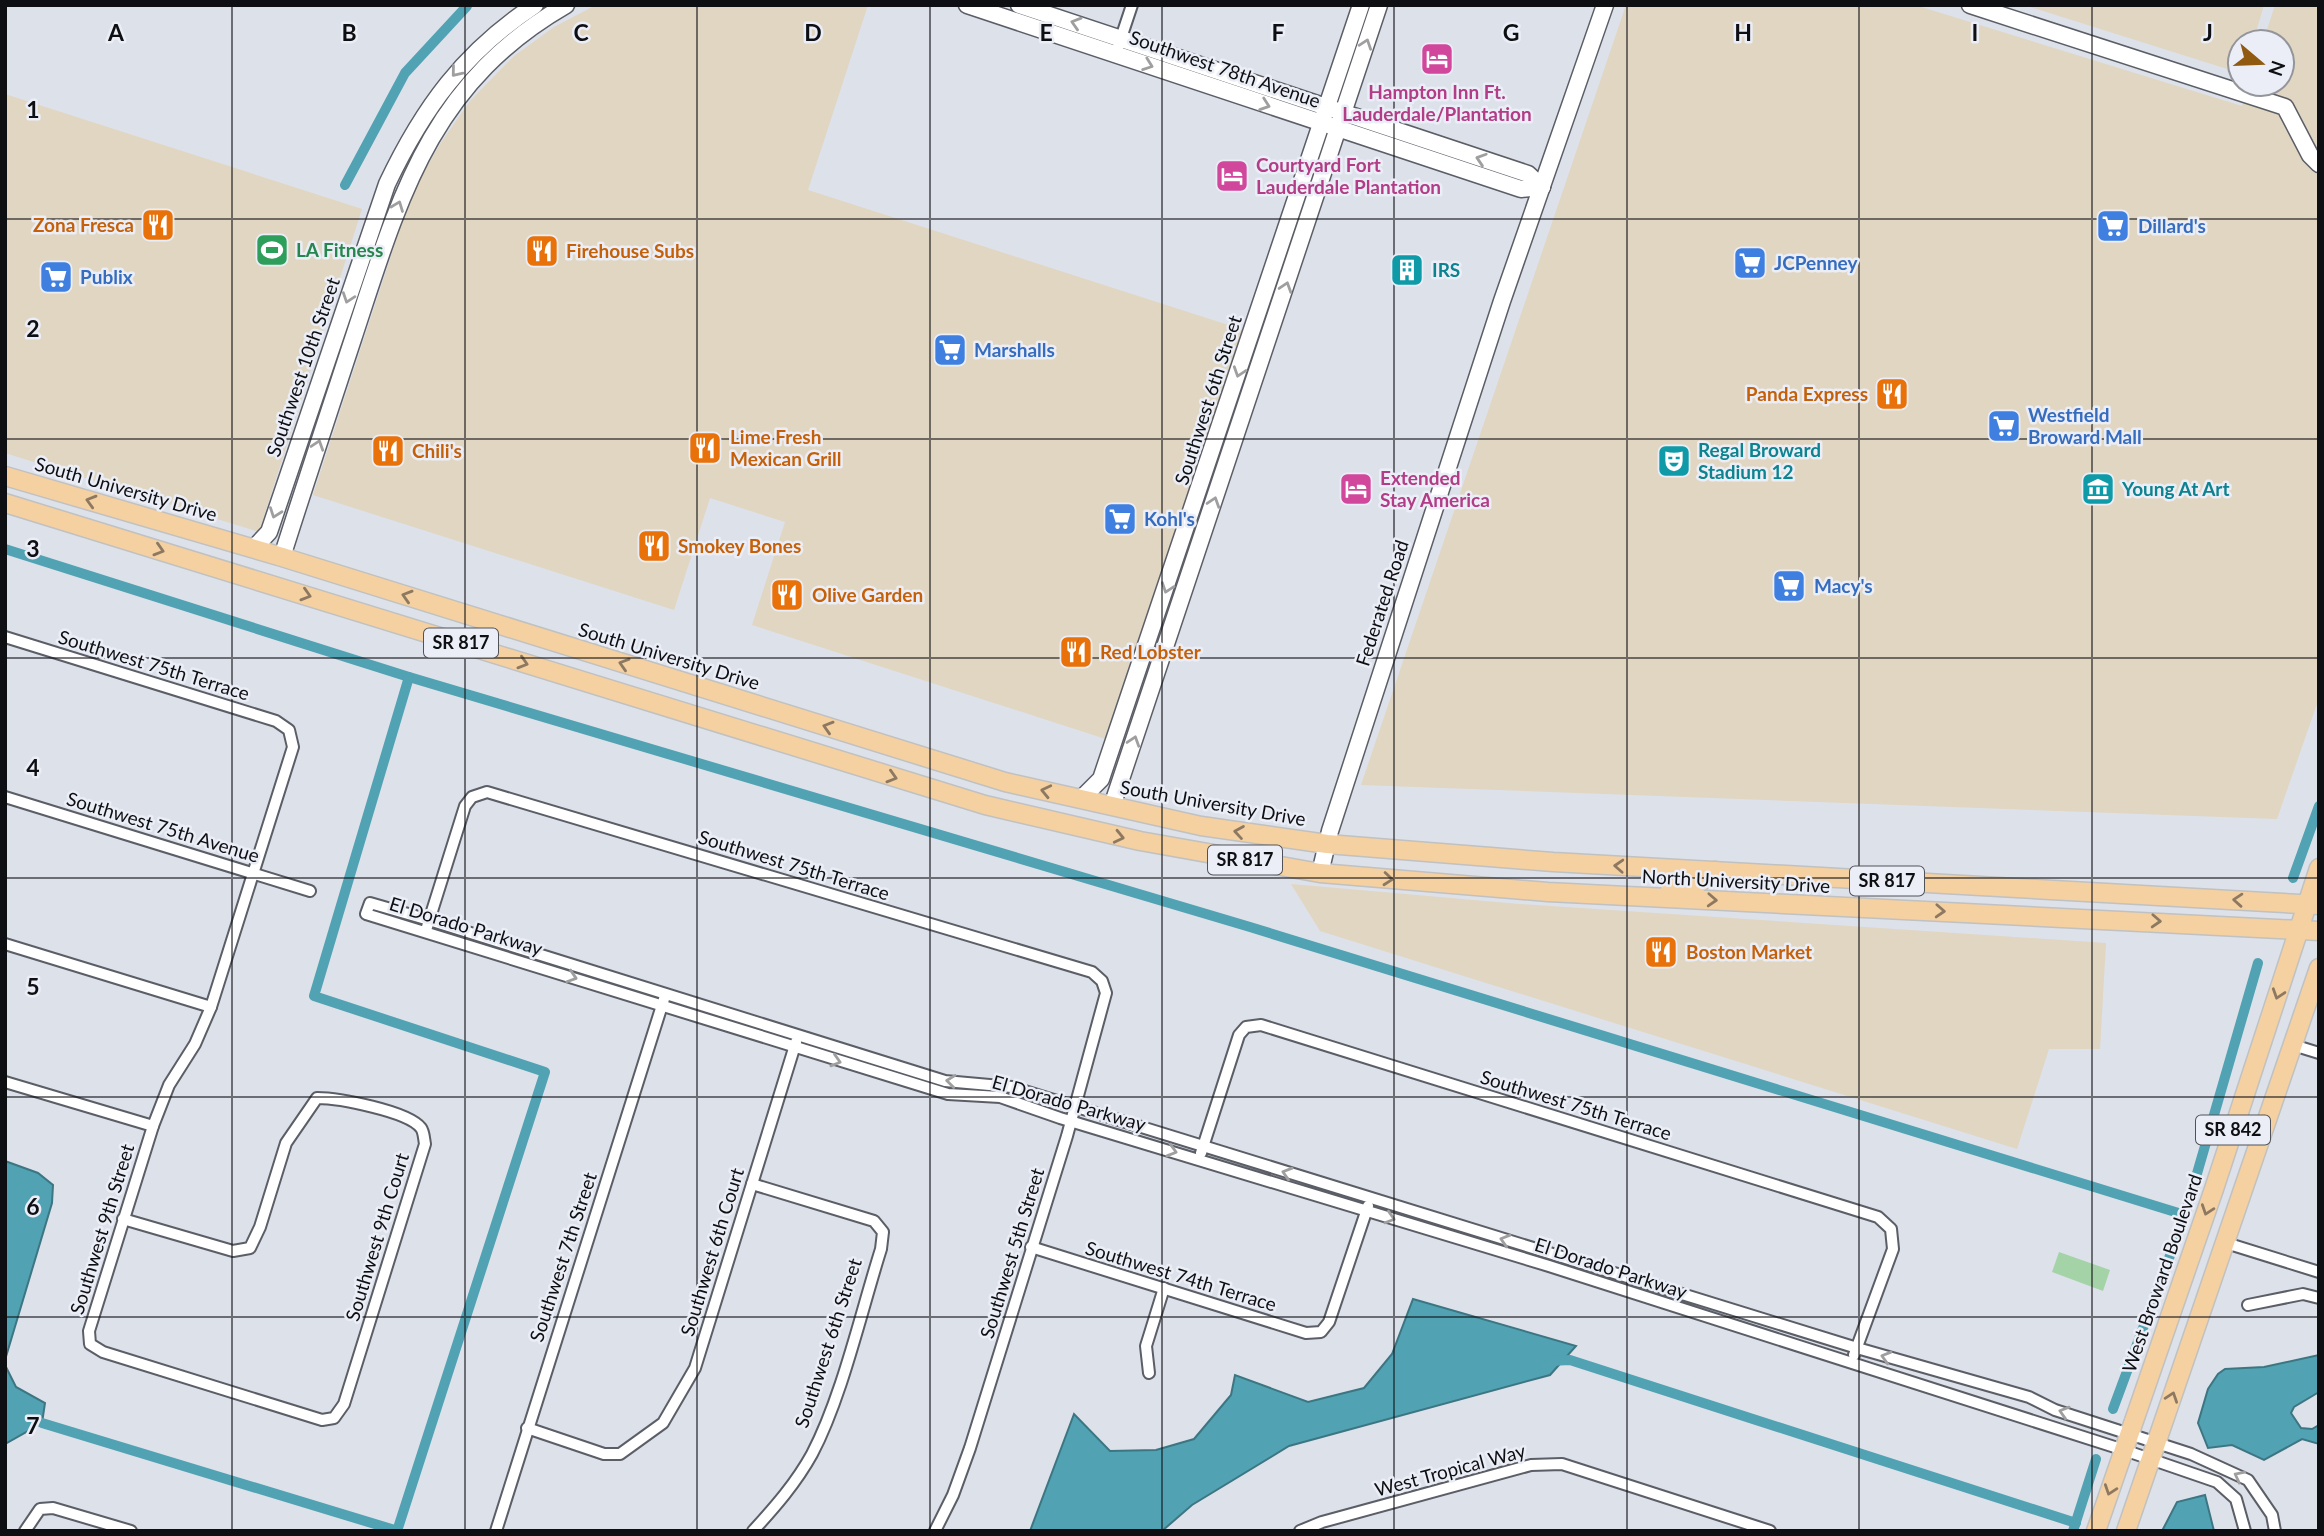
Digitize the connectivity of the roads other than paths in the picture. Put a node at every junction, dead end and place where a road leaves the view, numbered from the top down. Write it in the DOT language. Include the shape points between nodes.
graph roads {
  1 [pos="535,5"];
  2 [pos="566,5"];
  3 [pos="967,5"];
  4 [pos="1019,5"];
  5 [pos="1132,5"];
  6 [pos="1361,5"];
  7 [pos="1379,5"];
  8 [pos="1605,5"];
  9 [pos="1969,5"];
  10 [pos="1118,46"];
  11 [pos="1323,116"];
  12 [pos="1340,122"];
  13 [pos="2319,164"];
  14 [pos="1542,187"];
  15 [pos="5,476"];
  16 [pos="5,503"];
  17 [pos="254,548"];
  18 [pos="282,556"];
  19 [pos="240,575"];
  20 [pos="5,637"];
  21 [pos="5,797"];
  22 [pos="1081,799"];
  23 [pos="1112,806"];
  24 [pos="1069,825"];
  25 [pos="1327,844"];
  26 [pos="2319,868"];
  27 [pos="1715,871"];
  28 [pos="1320,873"];
  29 [pos="253,874"];
  30 [pos="1479,887"];
  31 [pos="2046,889"];
  32 [pos="310,891"];
  33 [pos="2312,904"];
  34 [pos="1895,909"];
  35 [pos="429,920"];
  36 [pos="2299,929"];
  37 [pos="2319,931"];
  38 [pos="425,933"];
  39 [pos="5,944"];
  40 [pos="2319,968"];
  41 [pos="1102,981"];
  42 [pos="665,994"];
  43 [pos="661,1006"];
  44 [pos="211,1007"];
  45 [pos="798,1036"];
  46 [pos="2294,1045"];
  47 [pos="794,1048"];
  48 [pos="2319,1054"];
  49 [pos="5,1082"];
  50 [pos="1074,1107"];
  51 [pos="1071,1121"];
  52 [pos="153,1126"];
  53 [pos="1203,1147"];
  54 [pos="1199,1159"];
  55 [pos="752,1184"];
  56 [pos="1368,1205"];
  57 [pos="123,1219"];
  58 [pos="2226,1243"];
  59 [pos="1031,1247"];
  60 [pos="2319,1272"];
  61 [pos="1164,1288"];
  62 [pos="2319,1298"];
  63 [pos="2248,1305"];
  64 [pos="90,1344"];
  65 [pos="1857,1348"];
  66 [pos="1852,1362"];
  67 [pos="1149,1373"];
  68 [pos="527,1428"];
  69 [pos="2126,1441"];
  70 [pos="2153,1450"];
  71 [pos="26,1531"];
  72 [pos="131,1531"];
  73 [pos="496,1531"];
  74 [pos="753,1531"];
  75 [pos="934,1531"];
  76 [pos="1300,1531"];
  77 [pos="1770,1531"];
  78 [pos="2096,1531"];
  79 [pos="2126,1531"];
  80 [pos="2245,1531"];
  81 [pos="2275,1531"];
  1 -- 17 [label="street, Southwest 10th Street, one-way" via="458,67 407,141 382,196 276,513 267,536"];
  18 -- 2 [label="street, Southwest 10th Street, one-way" via="403,192 422,150 471,79 521,33"];
  3 -- 10 [label="street, Southwest 78th Avenue"];
  10 -- 4 [label="street, Southwest 78th Avenue, one-way"];
  5 -- 10 [label="street"];
  6 -- 11 [label="street, Southwest 6th Street"];
  12 -- 7 [label="street, Southwest 6th Street, one-way"];
  8 -- 14 [label="street, Federated Road"];
  9 -- 13 [label="street" via="2285,107"];
  10 -- 11 [label="street, Southwest 78th Avenue"];
  11 -- 12 [label="street, Southwest 78th Avenue"];
  11 -- 22 [label="street, Southwest 6th Street, one-way" via="1101,779"];
  12 -- 14 [label="street, Southwest 78th Avenue" via="1521,189"];
  23 -- 12 [label="street, Southwest 6th Street, one-way"];
  14 -- 25 [label="street, Federated Road"];
  17 -- 15 [label="main road, South University Drive / SR 817, one-way"];
  16 -- 19 [label="main road, SR 817, one-way"];
  17 -- 18 [label="main road, South University Drive / SR 817"];
  18 -- 19 [label="main road" via="268,567"];
  22 -- 18 [label="main road, South University Drive / SR 817, one-way" via="980,774"];
  19 -- 24 [label="main road, SR 817, one-way" via="936,790"];
  20 -- 29 [label="street, Southwest 75th Terrace" via="276,721 289,730 293,747"];
  21 -- 29 [label="street, Southwest 75th Avenue"];
  22 -- 23 [label="main road, South University Drive / SR 817"];
  23 -- 24 [label="main road"];
  25 -- 23 [label="main road, South University Drive / SR 817, one-way" via="1189,824"];
  24 -- 28 [label="main road, SR 817, one-way"];
  27 -- 25 [label="main road, North University Drive / SR 817, one-way"];
  25 -- 28 [label="street, Federated Road"];
  26 -- 33 [label="main road, West Broward Boulevard"];
  27 -- 30 [label="main road" via="1684,889 1497,880"];
  27 -- 31 [label="main road, North University Drive / SR 817"];
  28 -- 30 [label="main road, North University Drive / SR 817, one-way"];
  29 -- 32 [label="street, Southwest 75th Avenue"];
  29 -- 44 [label="street"];
  30 -- 34 [label="main road, North University Drive / SR 817, one-way"];
  33 -- 31 [label="main road, North University Drive / SR 817, one-way"];
  31 -- 34 [label="main road" via="2030,898 1924,894"];
  33 -- 36 [label="main road, West Broward Boulevard / SR 842"];
  34 -- 36 [label="main road, North University Drive / SR 817, one-way"];
  35 -- 38 [label="street"];
  35 -- 38 [label="street, El Dorado Parkway" via="368,909"];
  35 -- 41 [label="street, Southwest 75th Terrace" via="464,806 472,797 487,792 1091,972"];
  35 -- 42 [label="street, El Dorado Parkway"];
  36 -- 37 [label="main road, North University Drive / SR 817"];
  36 -- 69 [label="main road, West Broward Boulevard / SR 842, one-way"];
  38 -- 43 [label="street, El Dorado Parkway, one-way"];
  39 -- 44 [label="street"];
  40 -- 46 [label="main road, SR 842"];
  41 -- 50 [label="street, Southwest 5th Street" via="1106,993"];
  42 -- 43 [label="street, Southwest 7th Street"];
  42 -- 45 [label="street, El Dorado Parkway"];
  43 -- 47 [label="street, El Dorado Parkway"];
  43 -- 68 [label="street, Southwest 7th Street"];
  44 -- 52 [label="street, Southwest 9th Street" via="169,1085"];
  45 -- 47 [label="street, Southwest 6th Court"];
  50 -- 45 [label="street, El Dorado Parkway, one-way" via="999,1084 945,1082"];
  46 -- 48 [label="street"];
  46 -- 58 [label="main road, SR 842"];
  47 -- 51 [label="street, El Dorado Parkway, one-way" via="948,1094 1000,1097"];
  47 -- 55 [label="street, Southwest 6th Court"];
  49 -- 52 [label="street"];
  50 -- 51 [label="street, Southwest 5th Street"];
  50 -- 53 [label="street, El Dorado Parkway"];
  51 -- 54 [label="street, El Dorado Parkway, one-way"];
  51 -- 59 [label="street, Southwest 5th Street"];
  52 -- 57 [label="street, Southwest 9th Street"];
  53 -- 54 [label="street"];
  56 -- 53 [label="street, El Dorado Parkway, one-way"];
  53 -- 65 [label="street, Southwest 75th Terrace" via="1234,1045 1245,1027 1261,1025 1878,1217 1891,1229 1893,1249"];
  54 -- 56 [label="street, El Dorado Parkway"];
  55 -- 68 [label="street, Southwest 6th Court" via="695,1368 663,1423 620,1454 604,1454"];
  55 -- 74 [label="street, Southwest 6th Street" via="874,1221 883,1232 841,1376 812,1454"];
  56 -- 61 [label="street, Southwest 74th Terrace" via="1329,1322 1321,1332 1306,1333"];
  65 -- 56 [label="street, El Dorado Parkway, one-way"];
  56 -- 66 [label="street, El Dorado Parkway, one-way"];
  57 -- 64 [label="street, Southwest 9th Street" via="89,1331"];
  57 -- 64 [label="street, Southwest 9th Court" via="233,1251 250,1248 286,1143 317,1098 336,1098 411,1120 422,1130 425,1144 344,1404 334,1418 322,1420 103,1352"];
  58 -- 60 [label="street"];
  70 -- 58 [label="main road, SR 842, one-way"];
  59 -- 61 [label="street, Southwest 74th Terrace"];
  59 -- 75 [label="street, Southwest 5th Street" via="970,1448"];
  61 -- 67 [label="street" via="1146,1346"];
  62 -- 63 [label="street" via="2303,1294"];
  65 -- 66 [label="street"];
  69 -- 65 [label="street, El Dorado Parkway, one-way" via="2017,1393"];
  66 -- 69 [label="street, El Dorado Parkway" via="1970,1403"];
  68 -- 73 [label="street, Southwest 7th Street"];
  69 -- 70 [label="street"];
  69 -- 70 [label="street"];
  69 -- 78 [label="main road, West Broward Boulevard / SR 842, one-way"];
  70 -- 79 [label="main road, SR 842"];
  70 -- 80 [label="street" via="2217,1482 2236,1499"];
  81 -- 70 [label="street, one-way" via="2272,1515 2248,1480"];
  71 -- 72 [label="street" via="40,1509 53,1507"];
  76 -- 77 [label="street, West Tropical Way" via="1531,1465 1562,1464"];
}
